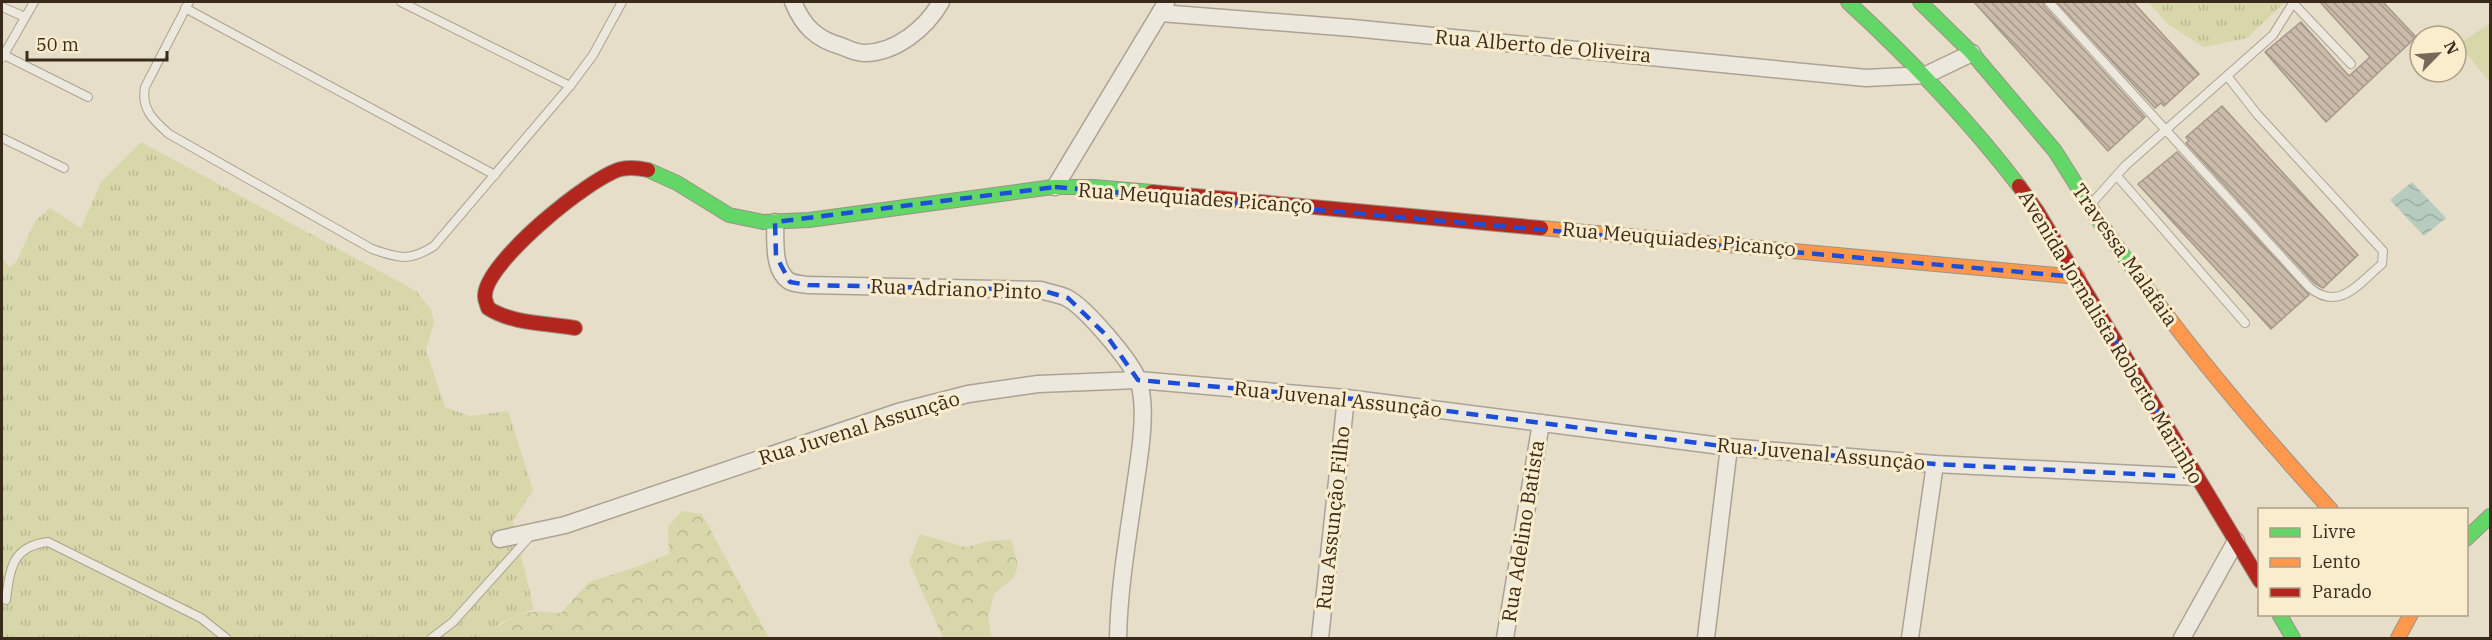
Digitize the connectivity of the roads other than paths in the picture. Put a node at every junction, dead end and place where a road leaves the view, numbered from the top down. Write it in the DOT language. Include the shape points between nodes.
graph roads {
  1 [pos="34,2"];
  2 [pos="401,2"];
  3 [pos="622,2"];
  4 [pos="793,2"];
  5 [pos="941,2"];
  6 [pos="1848,2"];
  7 [pos="1920,2"];
  8 [pos="2049,2"];
  9 [pos="2294,2"];
  10 [pos="187,5"];
  11 [pos="2,7"];
  12 [pos="1164,7"];
  13 [pos="25,17"];
  14 [pos="1972,53"];
  15 [pos="2,56"];
  16 [pos="2351,64"];
  17 [pos="1926,75"];
  18 [pos="2228,77"];
  19 [pos="570,86"];
  20 [pos="88,97"];
  21 [pos="2164,130"];
  22 [pos="2,138"];
  23 [pos="64,168"];
  24 [pos="495,175"];
  25 [pos="2117,176"];
  26 [pos="1055,187"];
  27 [pos="2089,206"];
  28 [pos="775,222"];
  29 [pos="2078,277"];
  30 [pos="2245,323"];
  31 [pos="575,328"];
  32 [pos="1138,380"];
  33 [pos="1346,398"];
  34 [pos="1541,423"];
  35 [pos="1729,447"];
  36 [pos="1935,464"];
  37 [pos="2196,477"];
  38 [pos="2329,508"];
  39 [pos="2490,516"];
  40 [pos="533,532"];
  41 [pos="2468,537"];
  42 [pos="500,539"];
  43 [pos="2236,542"];
  44 [pos="2258,579"];
  45 [pos="6,600"];
  46 [pos="2280,616"];
  47 [pos="2410,616"];
  48 [pos="226,639"];
  49 [pos="432,639"];
  50 [pos="1118,639"];
  51 [pos="1320,639"];
  52 [pos="1505,639"];
  53 [pos="1706,639"];
  54 [pos="1910,639"];
  55 [pos="2182,639"];
  56 [pos="2293,639"];
  57 [pos="2398,639"];
  1 -- 13 [label="lane"];
  2 -- 19 [label="lane"];
  3 -- 19 [label="lane" via="593,55"];
  4 -- 5 [label="street" via="800,19 824,41 862,53 883,50 905,40 926,23"];
  6 -- 17 [label="street, Avenida Jornalista Roberto Marinho"];
  7 -- 14 [label="street, Travessa Malafaia"];
  8 -- 21 [label="lane"];
  9 -- 16 [label="lane"];
  9 -- 18 [label="lane" via="2273,35"];
  10 -- 24 [label="lane"];
  10 -- 24 [label="lane" via="145,87 145,107 153,120 169,134 372,249 396,257 421,254 434,246"];
  11 -- 13 [label="lane"];
  12 -- 17 [label="street, Rua Alberto de Oliveira" via="1866,78"];
  12 -- 26 [label="street"];
  13 -- 15 [label="lane"];
  14 -- 17 [label="street"];
  14 -- 27 [label="street, Travessa Malafaia" via="2055,151"];
  15 -- 20 [label="lane"];
  17 -- 29 [label="street, Avenida Jornalista Roberto Marinho" via="2005,166"];
  18 -- 21 [label="lane"];
  18 -- 21 [label="lane" via="2383,251 2382,264 2345,295 2328,298 2310,288"];
  19 -- 24 [label="lane"];
  21 -- 25 [label="lane"];
  22 -- 23 [label="lane"];
  25 -- 27 [label="lane"];
  25 -- 30 [label="lane"];
  26 -- 28 [label="street, Rua Meuquiades Picanço"];
  26 -- 29 [label="street, Rua Meuquiades Picanço" via="1161,193"];
  27 -- 38 [label="street, Travessa Malafaia" via="2218,383"];
  28 -- 31 [label="street, Rua Meuquiades Picanço" via="731,216 658,171 618,169 583,188 548,215 492,275 483,298 498,315"];
  28 -- 32 [label="street, Rua Adriano Pinto" via="776,256 790,282 1041,290 1068,298 1084,311"];
  29 -- 37 [label="street, Avenida Jornalista Roberto Marinho"];
  32 -- 33 [label="street, Rua Juvenal Assunção"];
  32 -- 40 [label="street, Rua Juvenal Assunção" via="1038,384 968,394 898,412 566,525"];
  32 -- 50 [label="street, Rua Adriano Pinto" via="1143,413 1119,601"];
  33 -- 34 [label="street, Rua Juvenal Assunção"];
  33 -- 51 [label="street, Rua Assunção Filho"];
  34 -- 35 [label="street, Rua Juvenal Assunção"];
  34 -- 52 [label="street, Rua Adelino Batista"];
  35 -- 36 [label="street, Rua Juvenal Assunção"];
  35 -- 53 [label="street"];
  36 -- 37 [label="street, Rua Juvenal Assunção"];
  36 -- 54 [label="street"];
  37 -- 43 [label="street, Avenida Jornalista Roberto Marinho"];
  39 -- 41 [label="street"];
  40 -- 42 [label="street, Rua Juvenal Assunção"];
  40 -- 49 [label="lane" via="453,622"];
  43 -- 44 [label="street, Avenida Jornalista Roberto Marinho"];
  43 -- 55 [label="street"];
  45 -- 48 [label="lane" via="10,572 20,552 48,542 201,618"];
  46 -- 56 [label="street"];
  47 -- 57 [label="street"];
}
